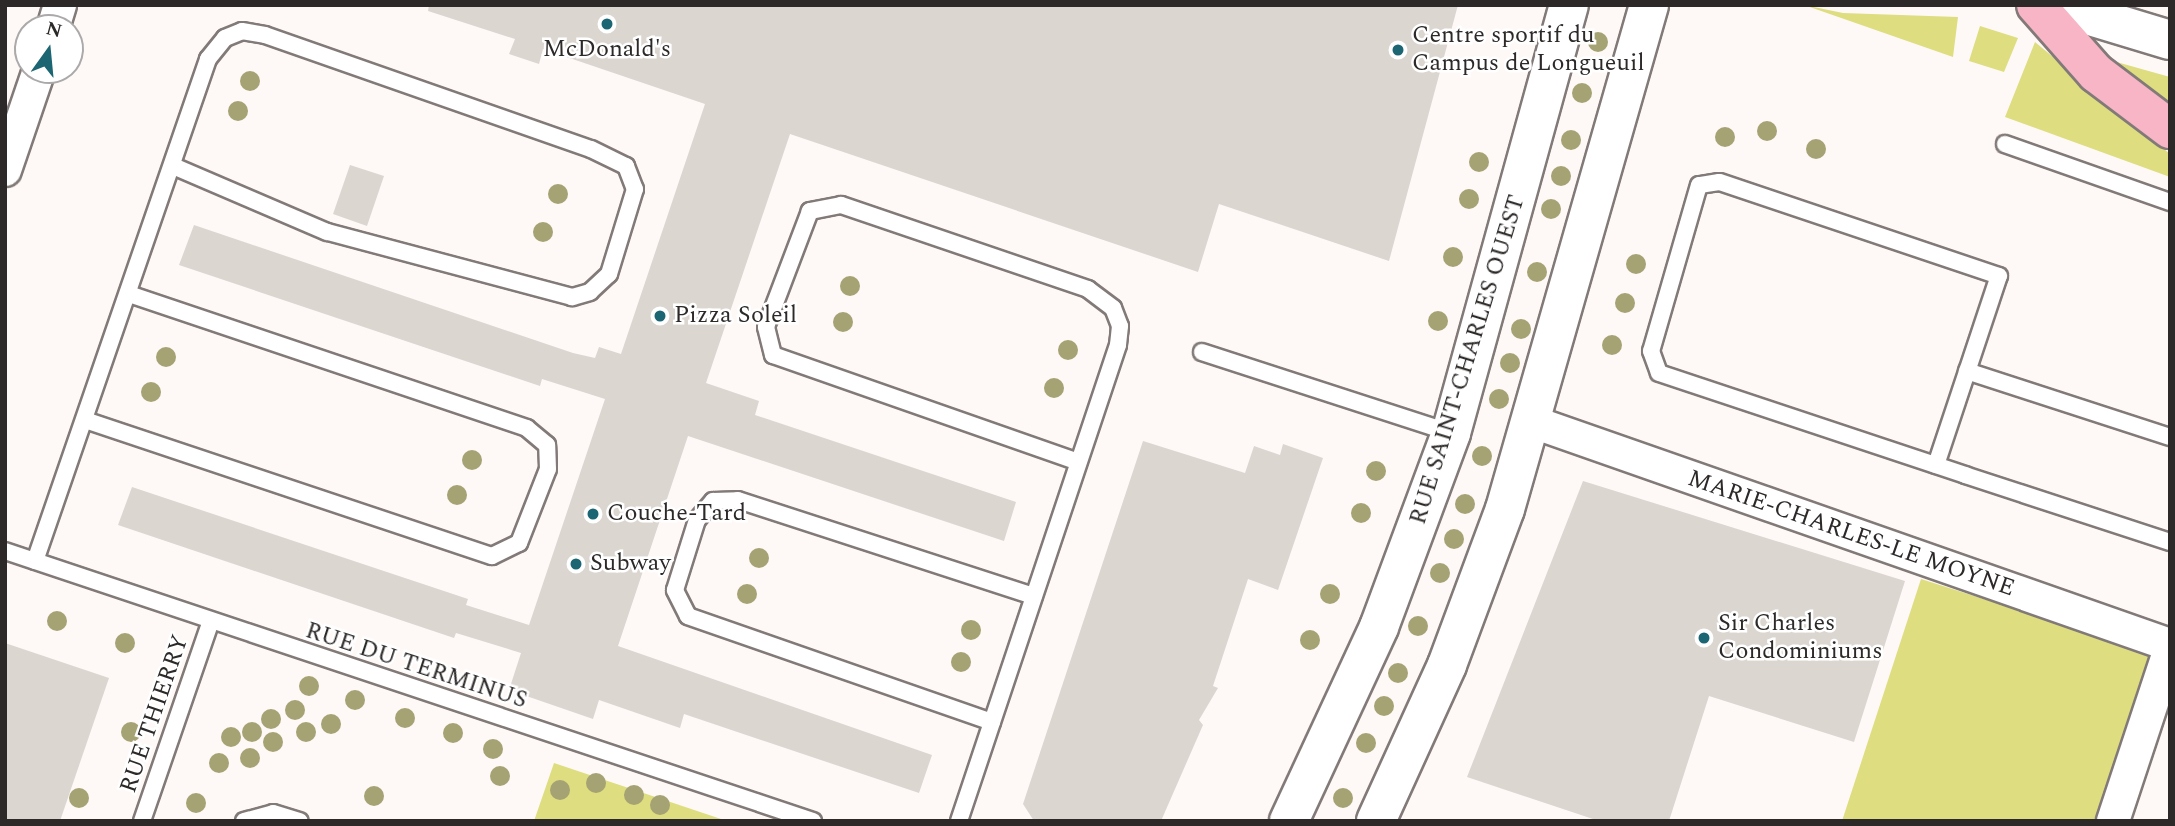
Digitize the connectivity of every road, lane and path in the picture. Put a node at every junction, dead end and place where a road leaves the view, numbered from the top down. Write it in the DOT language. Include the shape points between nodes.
graph roads {
  1 [pos="1569,5"];
  2 [pos="1649,5"];
  3 [pos="2036,5"];
  4 [pos="2054,5"];
  5 [pos="2170,40"];
  6 [pos="34,84"];
  7 [pos="2170,130"];
  8 [pos="2005,144"];
  9 [pos="173,166"];
  10 [pos="5,170"];
  11 [pos="2170,202"];
  12 [pos="129,294"];
  13 [pos="1202,352"];
  14 [pos="1967,371"];
  15 [pos="85,420"];
  16 [pos="1533,422"];
  17 [pos="1451,433"];
  18 [pos="2170,437"];
  19 [pos="1078,462"];
  20 [pos="1936,465"];
  21 [pos="2170,542"];
  22 [pos="5,551"];
  23 [pos="35,561"];
  24 [pos="1034,596"];
  25 [pos="211,621"];
  26 [pos="2170,647"];
  27 [pos="992,722"];
  28 [pos="142,821"];
  29 [pos="244,821"];
  30 [pos="300,821"];
  31 [pos="813,821"];
  32 [pos="959,821"];
  33 [pos="1289,821"];
  34 [pos="1376,821"];
  35 [pos="2113,821"];
  1 -- 17 [label="street, RUE SAINT-CHARLES OUEST"];
  2 -- 16 [label="street"];
  3 -- 7 [label="main road" via="2096,73"];
  4 -- 5 [label="street"];
  6 -- 10 [label="street"];
  8 -- 11 [label="lane"];
  9 -- 9 [label="lane" via="327,232 564,296 590,292 609,274 635,190 631,173 615,158 251,31 233,34 212,51"];
  9 -- 12 [label="lane"];
  12 -- 15 [label="lane"];
  12 -- 15 [label="lane" via="527,428 547,445 548,469 519,543 492,556"];
  13 -- 17 [label="lane"];
  14 -- 18 [label="lane"];
  14 -- 20 [label="lane"];
  14 -- 20 [label="lane" via="1999,276 1719,183 1704,182 1694,190 1651,351 1655,368"];
  15 -- 23 [label="lane"];
  16 -- 26 [label="street, MARIE-CHARLES-LE MOYNE"];
  16 -- 34 [label="street" via="1465,617"];
  17 -- 33 [label="street, RUE SAINT-CHARLES OUEST" via="1397,582"];
  19 -- 19 [label="lane" via="1120,335 1118,316 1107,300 1088,289 841,205 825,204 810,211 766,327 768,349 778,360"];
  19 -- 24 [label="lane"];
  20 -- 21 [label="lane"];
  22 -- 23 [label="lane, RUE DU TERMINUS"];
  23 -- 25 [label="lane, RUE DU TERMINUS"];
  24 -- 27 [label="lane"];
  24 -- 27 [label="lane" via="738,500 713,501 697,520 675,590 688,616"];
  25 -- 28 [label="lane, RUE THIERRY"];
  25 -- 31 [label="lane, RUE DU TERMINUS"];
  26 -- 35 [label="street"];
  27 -- 32 [label="lane"];
  29 -- 30 [label="lane" via="273,813"];
}
